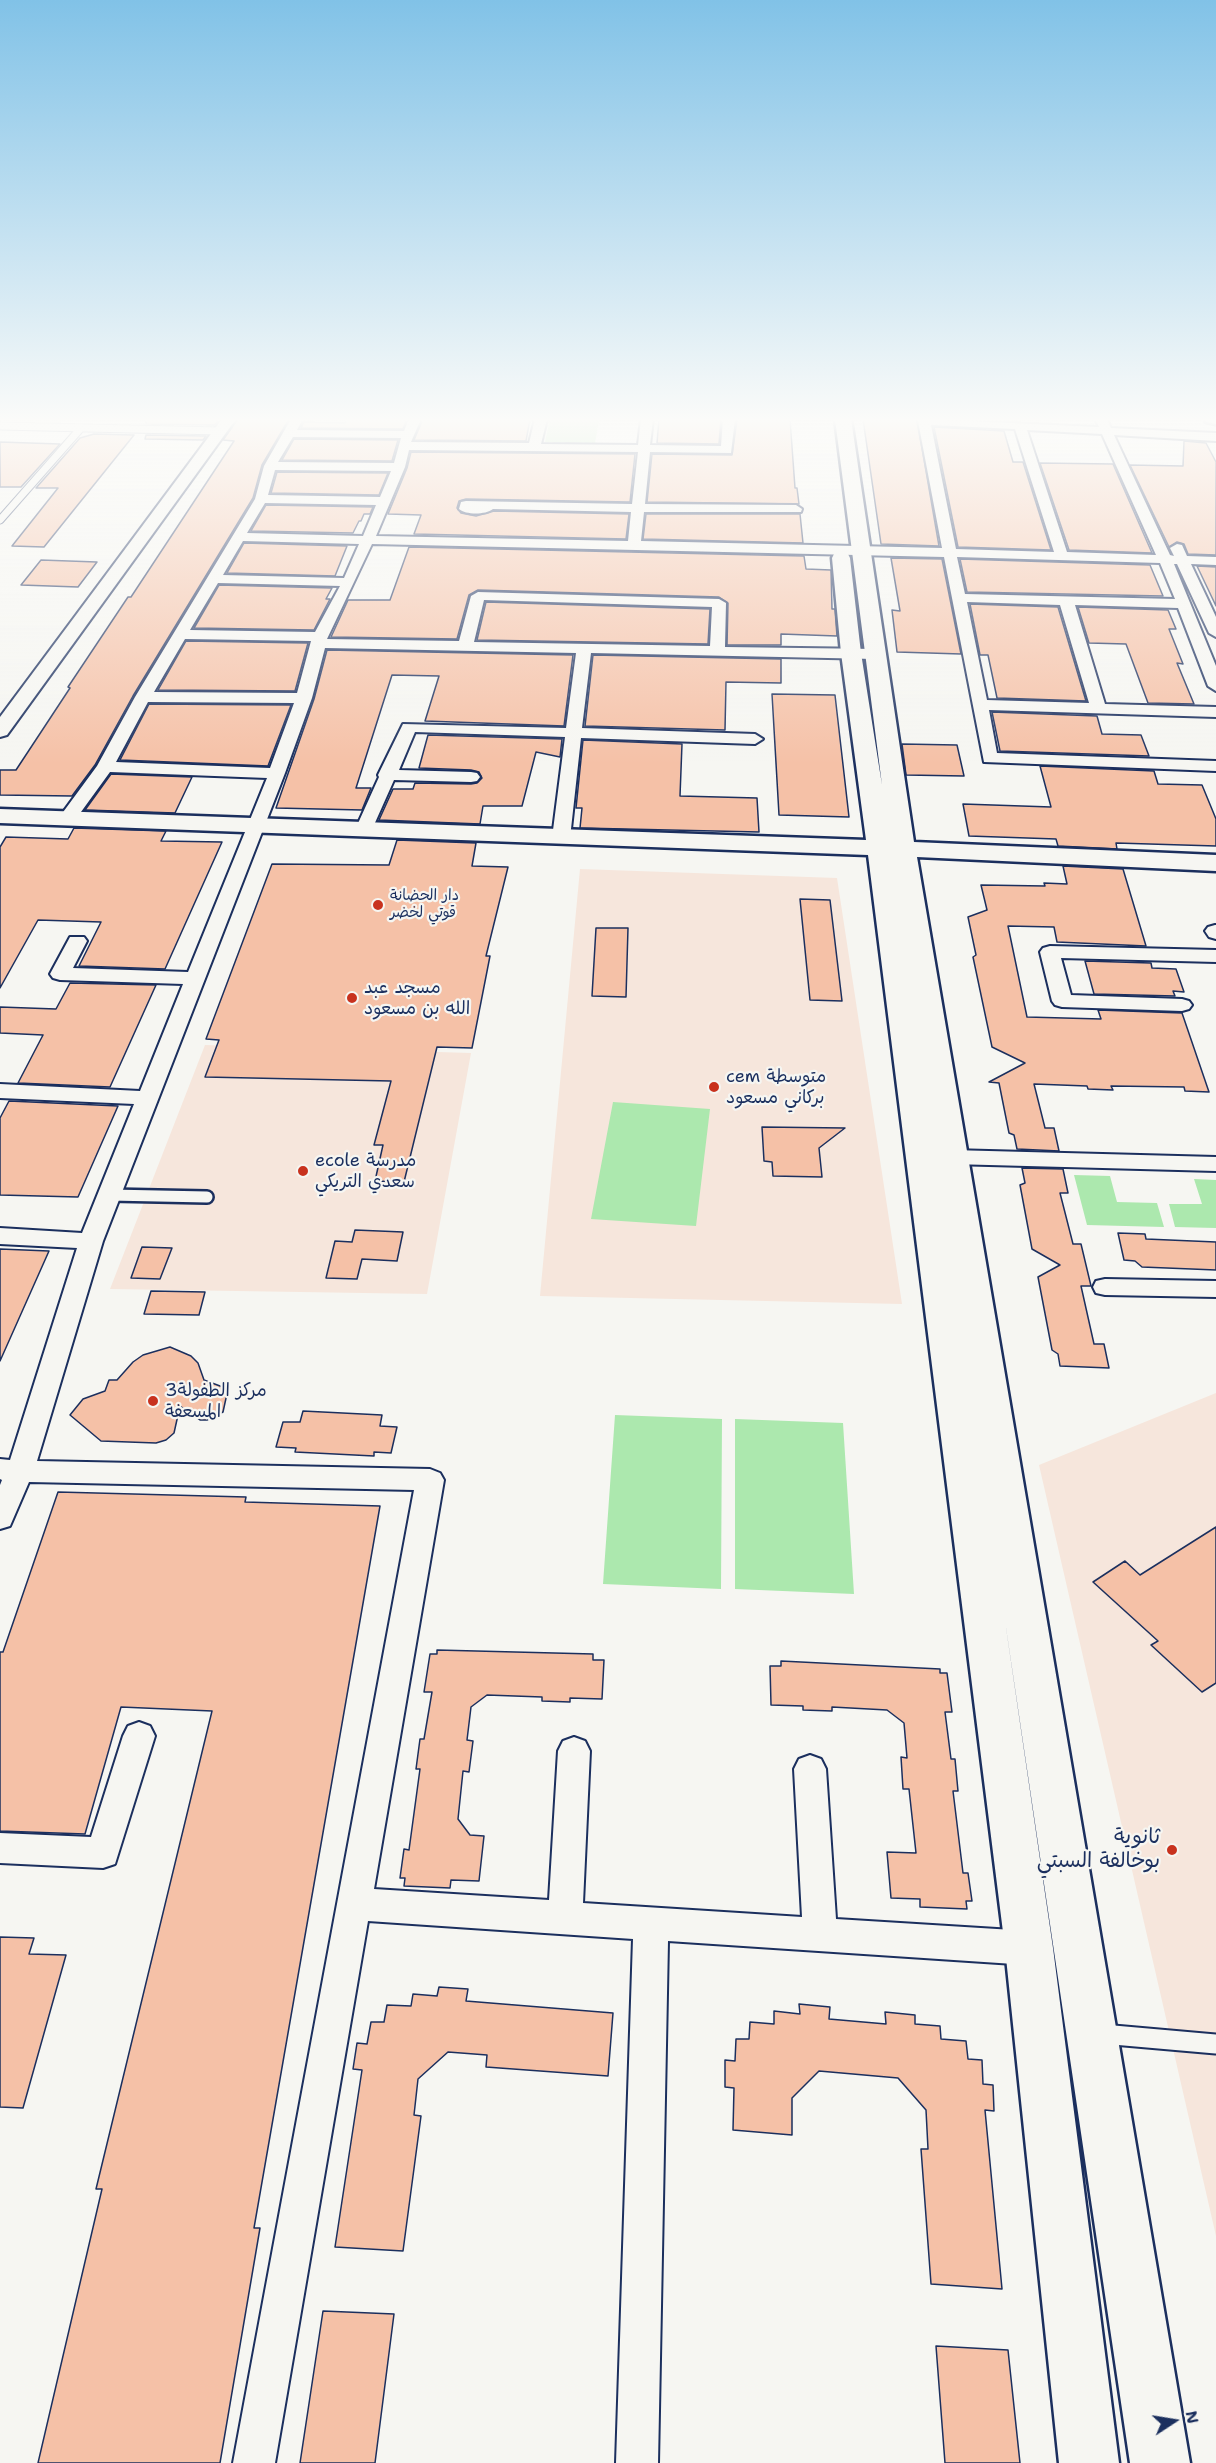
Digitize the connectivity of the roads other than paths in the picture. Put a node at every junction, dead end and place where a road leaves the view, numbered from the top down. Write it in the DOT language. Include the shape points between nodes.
graph roads {
  1 [pos="145,534"];
  2 [pos="241,534"];
  3 [pos="369,534"];
  4 [pos="635,534"];
  5 [pos="847,534"];
  6 [pos="849,534"];
  7 [pos="946,534"];
  8 [pos="1055,534"];
  9 [pos="1153,534"];
  10 [pos="1170,534"];
  11 [pos="239,537"];
  12 [pos="367,539"];
  13 [pos="634,546"];
  14 [pos="850,550"];
  15 [pos="950,554"];
  16 [pos="1062,557"];
  17 [pos="1164,560"];
  18 [pos="1182,560"];
  19 [pos="1216,561"];
  20 [pos="214,579"];
  21 [pos="349,582"];
  22 [pos="959,598"];
  23 [pos="1066,601"];
  24 [pos="1183,604"];
  25 [pos="1216,633"];
  26 [pos="181,634"];
  27 [pos="319,640"];
  28 [pos="466,645"];
  29 [pos="584,648"];
  30 [pos="717,652"];
  31 [pos="863,654"];
  32 [pos="1216,686"];
  33 [pos="143,697"];
  34 [pos="304,698"];
  35 [pos="980,705"];
  36 [pos="1099,709"];
  37 [pos="1216,712"];
  38 [pos="0,731"];
  39 [pos="573,732"];
  40 [pos="755,739"];
  41 [pos="1216,766"];
  42 [pos="105,767"];
  43 [pos="277,773"];
  44 [pos="386,775"];
  45 [pos="471,777"];
  46 [pos="0,816"];
  47 [pos="67,819"];
  48 [pos="256,825"];
  49 [pos="364,830"];
  50 [pos="561,838"];
  51 [pos="892,849"];
  52 [pos="1216,863"];
  53 [pos="78,941"];
  54 [pos="1216,956"];
  55 [pos="196,978"];
  56 [pos="1182,1005"];
  57 [pos="0,1092"];
  58 [pos="149,1098"];
  59 [pos="951,1157"];
  60 [pos="1216,1164"];
  61 [pos="110,1195"];
  62 [pos="207,1197"];
  63 [pos="0,1236"];
  64 [pos="92,1241"];
  65 [pos="1105,1287"];
  66 [pos="1216,1289"];
  67 [pos="10,1470"];
  68 [pos="0,1518"];
  69 [pos="139,1736"];
  70 [pos="574,1752"];
  71 [pos="810,1769"];
  72 [pos="0,1848"];
  73 [pos="354,1904"];
  74 [pos="565,1917"];
  75 [pos="651,1923"];
  76 [pos="819,1933"];
  77 [pos="1029,1948"];
  78 [pos="1091,2034"];
  79 [pos="1216,2044"];
  80 [pos="254,2463"];
  81 [pos="637,2463"];
  82 [pos="1089,2463"];
  83 [pos="1160,2463"];
  1 -- 38 [label="street"];
  2 -- 11 [label="street"];
  3 -- 12 [label="street"];
  4 -- 13 [label="street"];
  5 -- 14 [label="main road"];
  6 -- 14 [label="main road"];
  7 -- 15 [label="street"];
  8 -- 16 [label="street"];
  9 -- 17 [label="street"];
  10 -- 18 [label="street"];
  11 -- 12 [label="street"];
  11 -- 20 [label="street"];
  12 -- 13 [label="street"];
  12 -- 21 [label="street"];
  13 -- 14 [label="street"];
  14 -- 15 [label="street"];
  14 -- 31 [label="main road"];
  15 -- 16 [label="street"];
  15 -- 22 [label="street"];
  16 -- 17 [label="street"];
  17 -- 18 [label="street"];
  17 -- 24 [label="street"];
  18 -- 19 [label="street"];
  18 -- 25 [label="street"];
  20 -- 21 [label="street"];
  20 -- 26 [label="street"];
  21 -- 27 [label="street"];
  22 -- 23 [label="street"];
  22 -- 35 [label="street"];
  23 -- 24 [label="street"];
  23 -- 36 [label="street"];
  24 -- 32 [label="street"];
  26 -- 27 [label="street"];
  26 -- 33 [label="street"];
  27 -- 28 [label="street"];
  27 -- 34 [label="street"];
  28 -- 29 [label="street"];
  28 -- 30 [label="street" via="478,596 501,596 719,603"];
  29 -- 30 [label="street"];
  29 -- 39 [label="street"];
  30 -- 31 [label="street"];
  31 -- 51 [label="main road"];
  33 -- 34 [label="street"];
  33 -- 42 [label="street"];
  34 -- 43 [label="street"];
  35 -- 36 [label="street"];
  35 -- 41 [label="street" via="990,758"];
  36 -- 37 [label="street"];
  39 -- 40 [label="street"];
  39 -- 44 [label="street" via="409,727"];
  39 -- 50 [label="street"];
  42 -- 43 [label="street"];
  42 -- 47 [label="street"];
  43 -- 48 [label="street"];
  44 -- 45 [label="street"];
  44 -- 49 [label="street"];
  46 -- 47 [label="main road"];
  47 -- 48 [label="main road"];
  48 -- 49 [label="main road"];
  48 -- 55 [label="street"];
  49 -- 50 [label="main road"];
  50 -- 51 [label="main road"];
  51 -- 52 [label="main road"];
  51 -- 59 [label="main road"];
  51 -- 77 [label="main road"];
  53 -- 55 [label="street" via="60,974"];
  54 -- 56 [label="street" via="1050,952 1062,1001"];
  55 -- 58 [label="street"];
  57 -- 58 [label="street"];
  58 -- 61 [label="street"];
  59 -- 60 [label="street"];
  59 -- 78 [label="main road"];
  61 -- 62 [label="lane"];
  61 -- 64 [label="street"];
  63 -- 64 [label="street"];
  64 -- 67 [label="street"];
  65 -- 66 [label="street"];
  67 -- 68 [label="street"];
  67 -- 73 [label="street" via="430,1480"];
  69 -- 72 [label="street" via="103,1853"];
  70 -- 74 [label="street"];
  71 -- 76 [label="street"];
  73 -- 74 [label="street"];
  73 -- 80 [label="street"];
  74 -- 75 [label="street"];
  75 -- 76 [label="street"];
  75 -- 81 [label="street"];
  76 -- 77 [label="street"];
  77 -- 82 [label="main road"];
  78 -- 79 [label="lane"];
  78 -- 83 [label="main road"];
}
